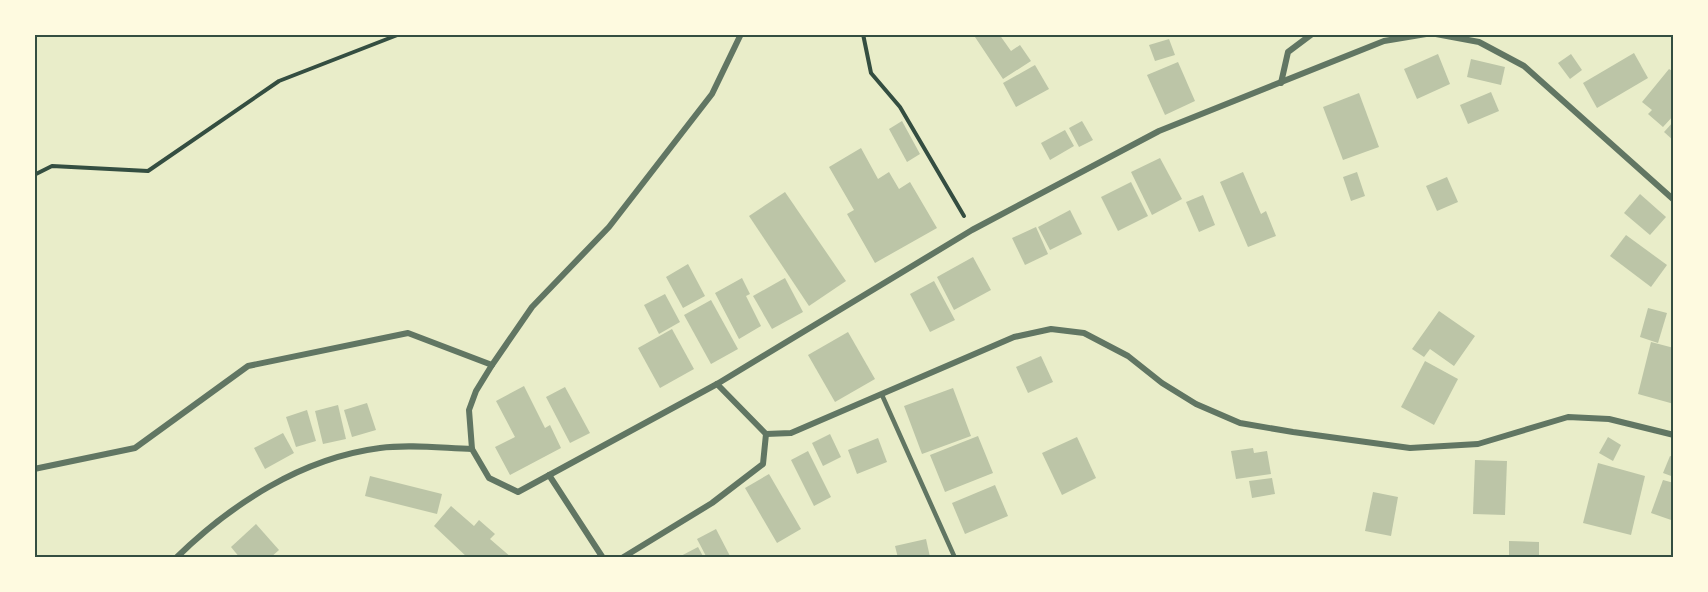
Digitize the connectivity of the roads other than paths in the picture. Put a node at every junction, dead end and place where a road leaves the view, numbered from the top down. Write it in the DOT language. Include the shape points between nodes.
graph roads {
  1 [pos="741,34"];
  2 [pos="1312,34"];
  3 [pos="1426,34"];
  4 [pos="1437,34"];
  5 [pos="1281,82"];
  6 [pos="1674,200"];
  7 [pos="492,365"];
  8 [pos="717,384"];
  9 [pos="882,395"];
  10 [pos="766,434"];
  11 [pos="1674,435"];
  12 [pos="472,449"];
  13 [pos="34,469"];
  14 [pos="549,475"];
  15 [pos="176,558"];
  16 [pos="603,558"];
  17 [pos="622,558"];
  18 [pos="955,558"];
  1 -- 7 [label="street" via="712,94 609,227 531,306"];
  2 -- 5 [label="street" via="1288,52"];
  3 -- 5 [label="street" via="1384,41"];
  4 -- 6 [label="street" via="1479,42 1524,66"];
  5 -- 8 [label="street" via="1159,131 972,230"];
  7 -- 12 [label="street" via="469,410"];
  7 -- 13 [label="street" via="408,333 248,366 135,448"];
  8 -- 10 [label="street"];
  8 -- 14 [label="street"];
  9 -- 10 [label="street" via="791,433"];
  9 -- 11 [label="street" via="1014,337 1051,329 1084,333 1128,356 1196,404 1240,423 1410,448 1478,444 1568,417 1609,419"];
  9 -- 18 [label="lane"];
  10 -- 17 [label="street" via="763,464 712,503"];
  12 -- 14 [label="street" via="489,478 518,492"];
  12 -- 15 [label="street" via="380,448 320,463 253,494"];
  14 -- 16 [label="street"];
}
